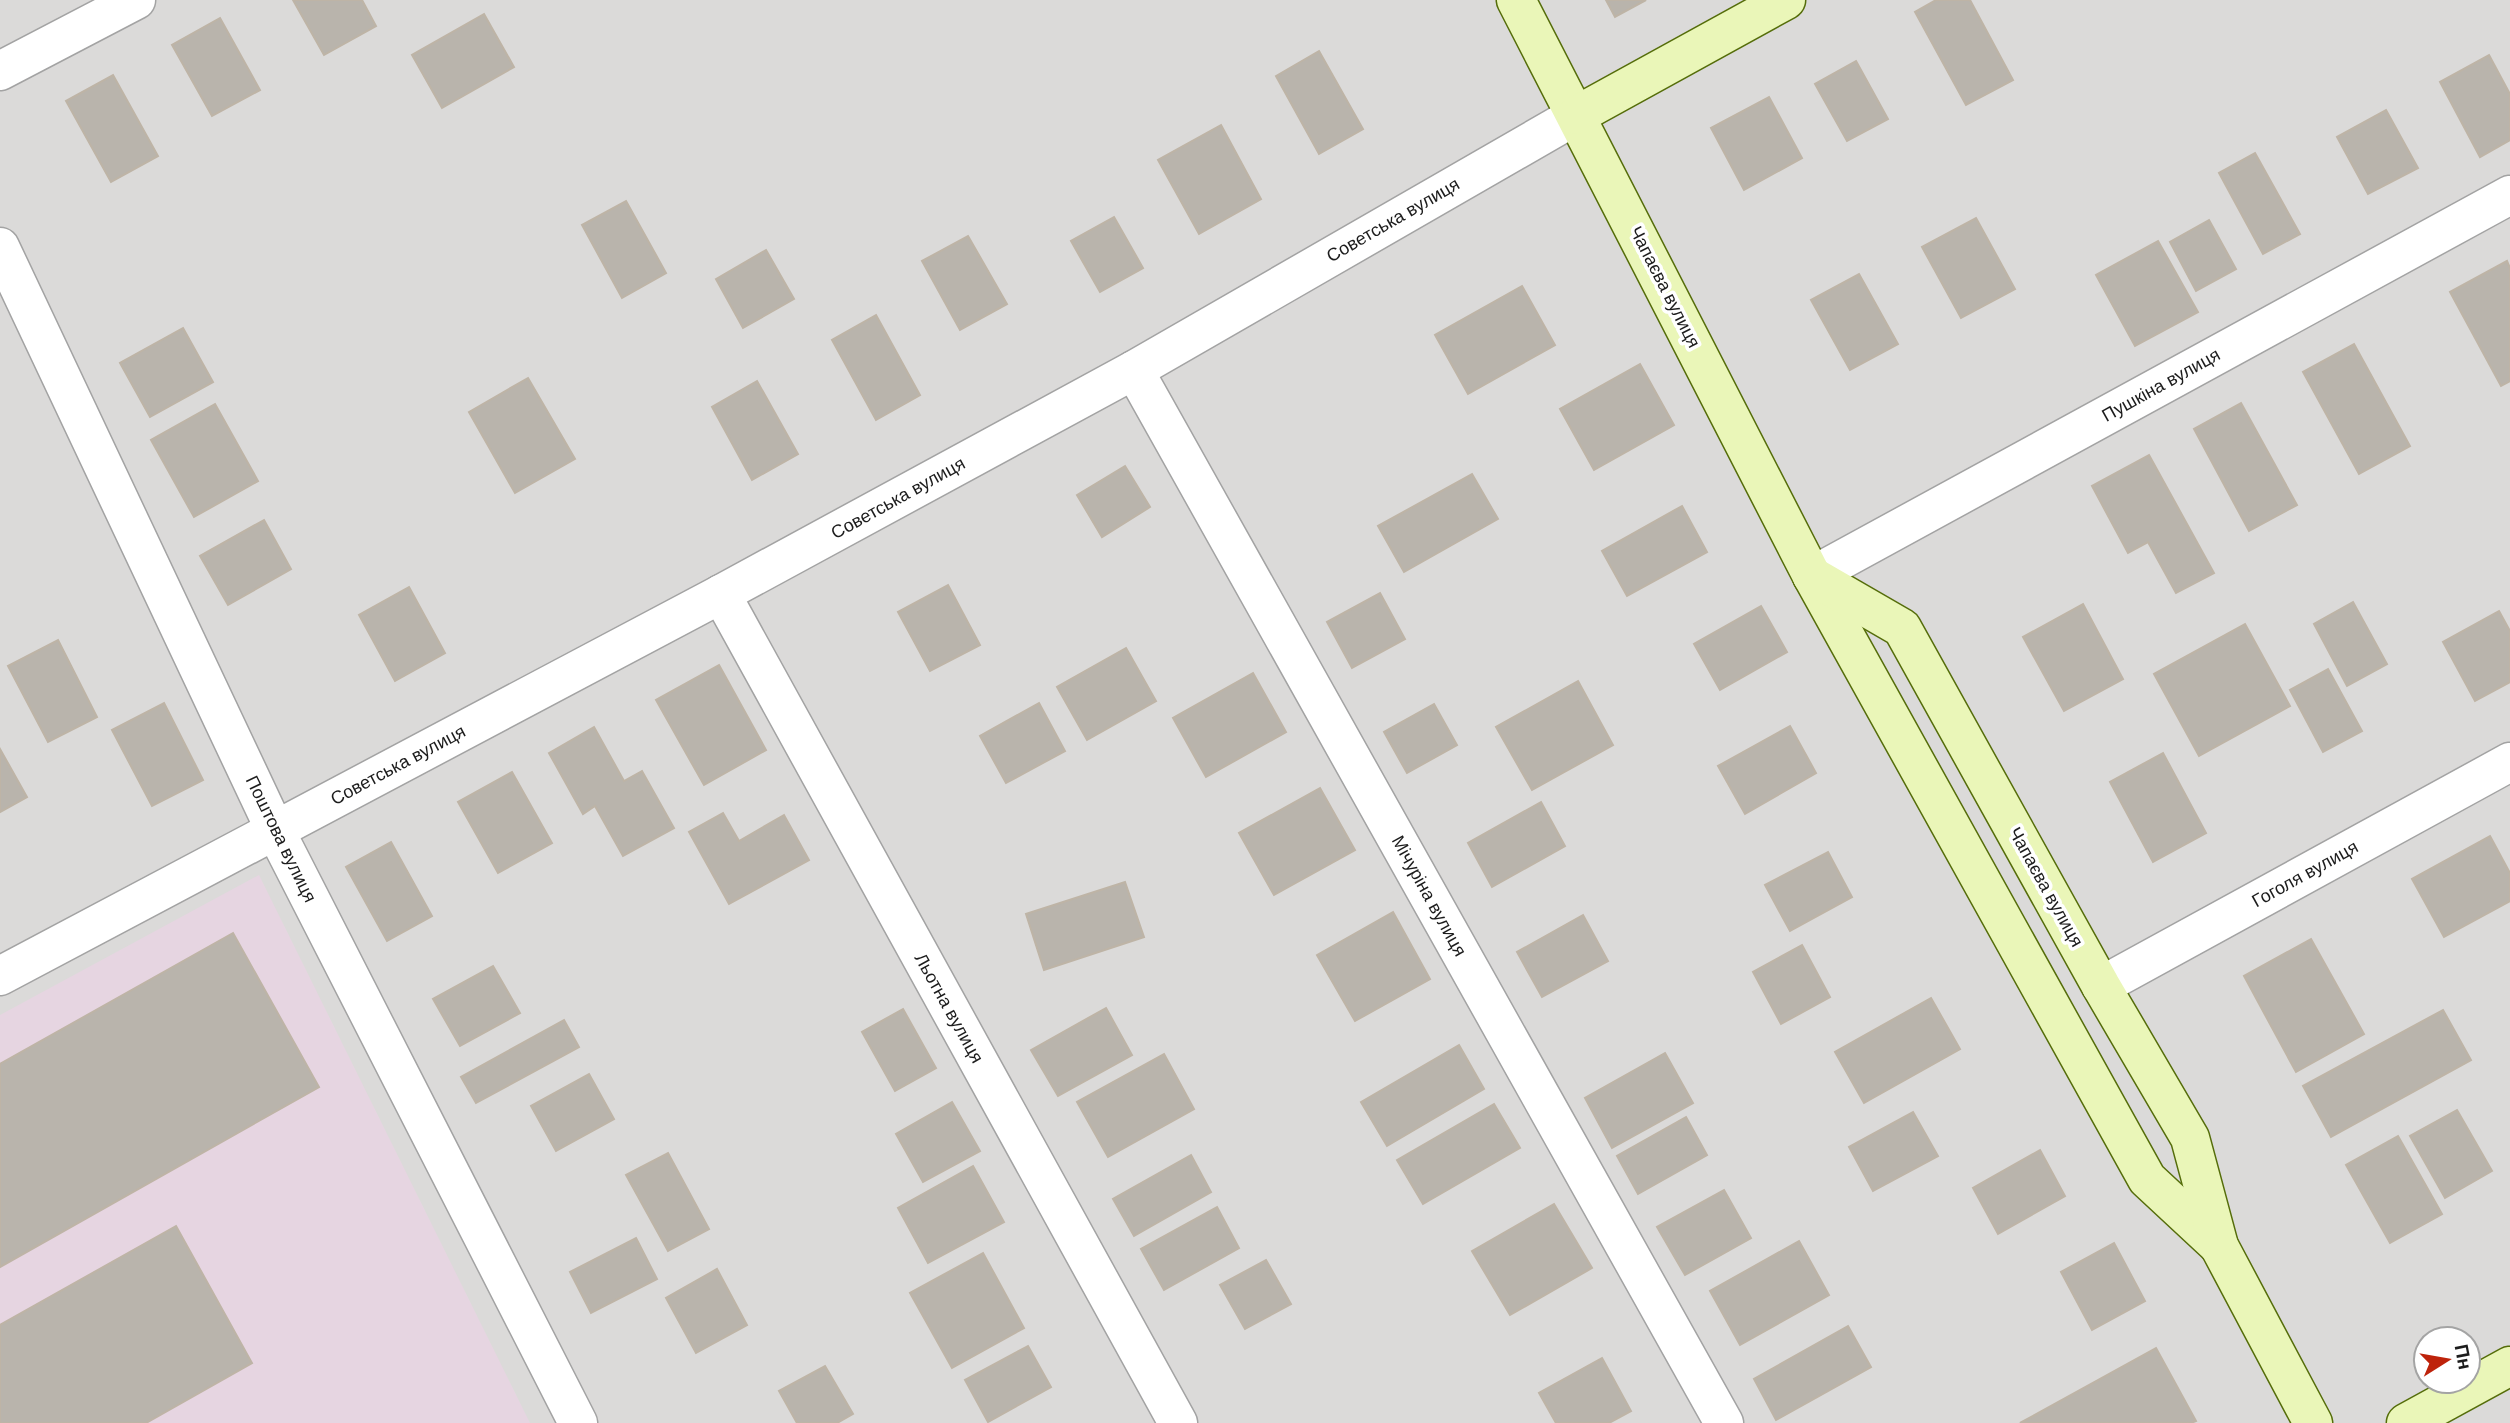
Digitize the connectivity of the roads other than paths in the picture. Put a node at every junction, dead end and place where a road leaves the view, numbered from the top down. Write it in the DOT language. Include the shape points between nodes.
graph roads {
  1 [pos="136,0"];
  2 [pos="1517,0"];
  3 [pos="1786,0"];
  4 [pos="0,71"];
  5 [pos="1577,115"];
  6 [pos="2510,195"];
  7 [pos="0,247"];
  8 [pos="1134,370"];
  9 [pos="1812,576"];
  10 [pos="721,594"];
  11 [pos="2510,762"];
  12 [pos="275,830"];
  13 [pos="0,976"];
  14 [pos="2101,986"];
  15 [pos="2219,1246"];
  16 [pos="2510,1366"];
  17 [pos="578,1423"];
  18 [pos="1178,1423"];
  19 [pos="1724,1423"];
  20 [pos="2313,1423"];
  21 [pos="2406,1423"];
  1 -- 4 [label="street"];
  2 -- 5 [label="street, Чапаєва вулиця"];
  3 -- 5 [label="street, Советська вулиця"];
  5 -- 8 [label="street, Советська вулиця"];
  5 -- 9 [label="street, Чапаєва вулиця"];
  6 -- 9 [label="street, Пушкіна вулиця"];
  7 -- 12 [label="street, Поштова вулиця"];
  8 -- 10 [label="street, Советська вулиця"];
  8 -- 19 [label="street, Мічуріна вулиця"];
  9 -- 14 [label="street, Чапаєва вулиця" via="1902,628"];
  9 -- 15 [label="street, Чапаєва вулиця" via="2147,1178"];
  10 -- 12 [label="street, Советська вулиця"];
  10 -- 18 [label="street, Льотна вулиця"];
  11 -- 14 [label="street, Гоголя вулиця"];
  12 -- 13 [label="street, Советська вулиця"];
  12 -- 17 [label="street, Поштова вулиця"];
  14 -- 15 [label="street, Чапаєва вулиця" via="2190,1138"];
  15 -- 20 [label="street, Чапаєва вулиця"];
  16 -- 21 [label="street"];
}
